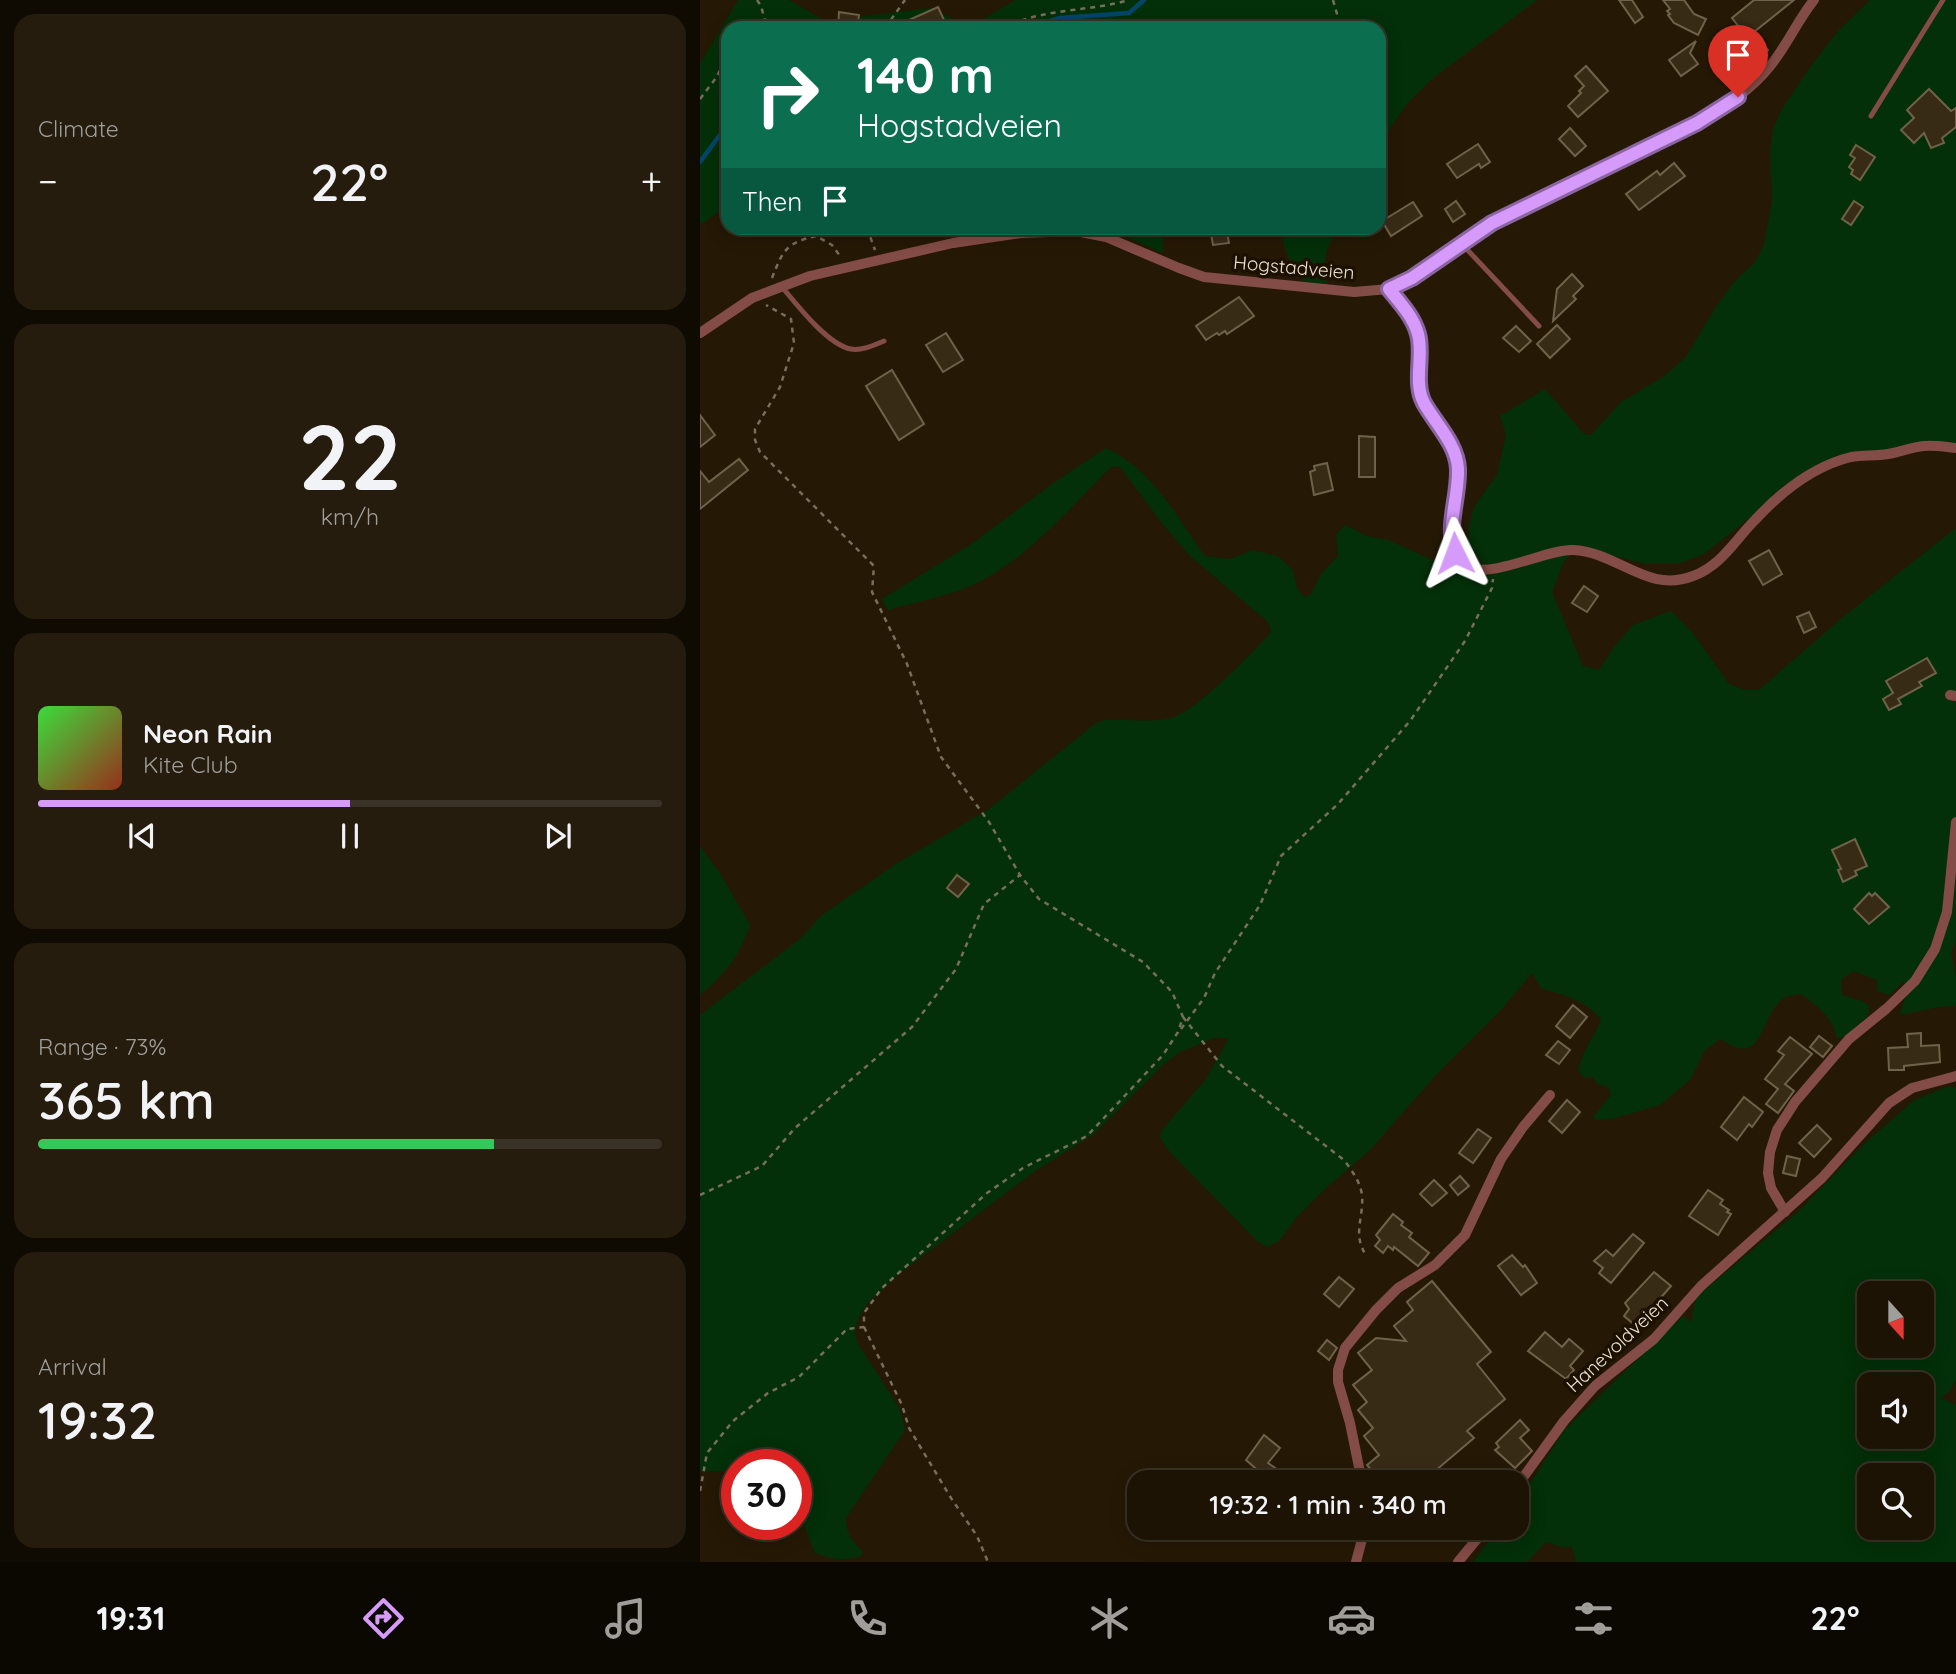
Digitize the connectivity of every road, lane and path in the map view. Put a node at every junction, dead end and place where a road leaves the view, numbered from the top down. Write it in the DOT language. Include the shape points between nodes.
graph roads {
  1 [pos="757,0"];
  2 [pos="905,0"];
  3 [pos="1129,0"];
  4 [pos="1333,0"];
  5 [pos="1814,0"];
  6 [pos="1943,0"];
  7 [pos="765,21"];
  8 [pos="890,21"];
  9 [pos="1025,21"];
  10 [pos="1339,21"];
  11 [pos="721,68"];
  12 [pos="700,99"];
  13 [pos="1871,116"];
  14 [pos="869,235"];
  15 [pos="1007,235"];
  16 [pos="1095,235"];
  17 [pos="1461,243"];
  18 [pos="878,260"];
  19 [pos="849,267"];
  20 [pos="782,286"];
  21 [pos="1389,289"];
  22 [pos="766,292"];
  23 [pos="752,298"];
  24 [pos="1539,326"];
  25 [pos="700,334"];
  26 [pos="884,341"];
  27 [pos="1956,448"];
  28 [pos="1494,569"];
  29 [pos="1956,822"];
  30 [pos="1020,875"];
  31 [pos="1956,903"];
  32 [pos="1947,912"];
  33 [pos="1183,1017"];
  34 [pos="1187,1022"];
  35 [pos="1178,1032"];
  36 [pos="1956,1076"];
  37 [pos="1550,1094"];
  38 [pos="700,1195"];
  39 [pos="1785,1212"];
  40 [pos="1366,1255"];
  41 [pos="864,1327"];
  42 [pos="1360,1470"];
  43 [pos="1529,1470"];
  44 [pos="700,1491"];
  45 [pos="1361,1540"];
  46 [pos="1476,1540"];
  47 [pos="988,1562"];
  48 [pos="1356,1562"];
  49 [pos="1458,1562"];
  1 -- 7 [label="path"];
  2 -- 8 [label="path"];
  3 -- 9 [label="path"];
  4 -- 10 [label="path"];
  5 -- 17 [label="street, Hogstadveien" via="1772,64 1724,108 1492,223"];
  6 -- 13 [label="lane"];
  11 -- 12 [label="path"];
  14 -- 18 [label="path"];
  15 -- 18 [label="street, Hogstadveien"];
  16 -- 21 [label="street, Hogstadveien" via="1205,277 1354,292"];
  17 -- 21 [label="street, Hogstadveien"];
  17 -- 24 [label="lane"];
  18 -- 19 [label="street, Hogstadveien"];
  19 -- 20 [label="street, Hogstadveien"];
  19 -- 22 [label="path" via="832,245 816,236 796,241 784,249"];
  20 -- 22 [label="street, Hogstadveien"];
  20 -- 26 [label="lane" via="840,345 860,349"];
  21 -- 28 [label="street" via="1419,336 1422,400 1453,449 1458,466 1451,541 1455,553 1473,570"];
  22 -- 23 [label="street, Hogstadveien"];
  23 -- 25 [label="street, Hogstadveien"];
  23 -- 30 [label="path" via="791,319 794,343 780,387 755,429 760,452 874,566 872,592 907,663 941,757 989,822"];
  27 -- 28 [label="street" via="1924,446 1831,464 1780,495 1718,562 1695,576 1654,581 1608,558 1573,550"];
  28 -- 34 [label="path" via="1492,588 1465,641 1401,732 1338,804 1281,856 1260,905"];
  29 -- 32 [label="street"];
  30 -- 33 [label="path" via="1039,899 1143,962 1172,992"];
  30 -- 38 [label="path" via="984,904 956,969 912,1027 795,1128 762,1167"];
  31 -- 32 [label="street"];
  32 -- 39 [label="street" via="1935,949 1914,981 1849,1040 1777,1130 1768,1173"];
  33 -- 34 [label="path"];
  33 -- 35 [label="path"];
  34 -- 35 [label="path"];
  34 -- 40 [label="path" via="1222,1066 1343,1160 1362,1194 1359,1243"];
  35 -- 41 [label="path" via="1163,1055 1087,1136 1023,1168 987,1193 882,1287 864,1313"];
  36 -- 39 [label="street, Hanevoldveien" via="1912,1088 1889,1103"];
  37 -- 42 [label="street" via="1501,1159 1465,1235 1435,1265 1398,1288 1345,1348 1338,1382"];
  39 -- 43 [label="street, Hanevoldveien" via="1701,1286 1654,1339 1595,1385"];
  41 -- 44 [label="path" via="847,1329 799,1377 768,1393 733,1420 708,1453"];
  41 -- 47 [label="path" via="909,1428 977,1536"];
  45 -- 48 [label="street"];
  46 -- 49 [label="street"];
}
